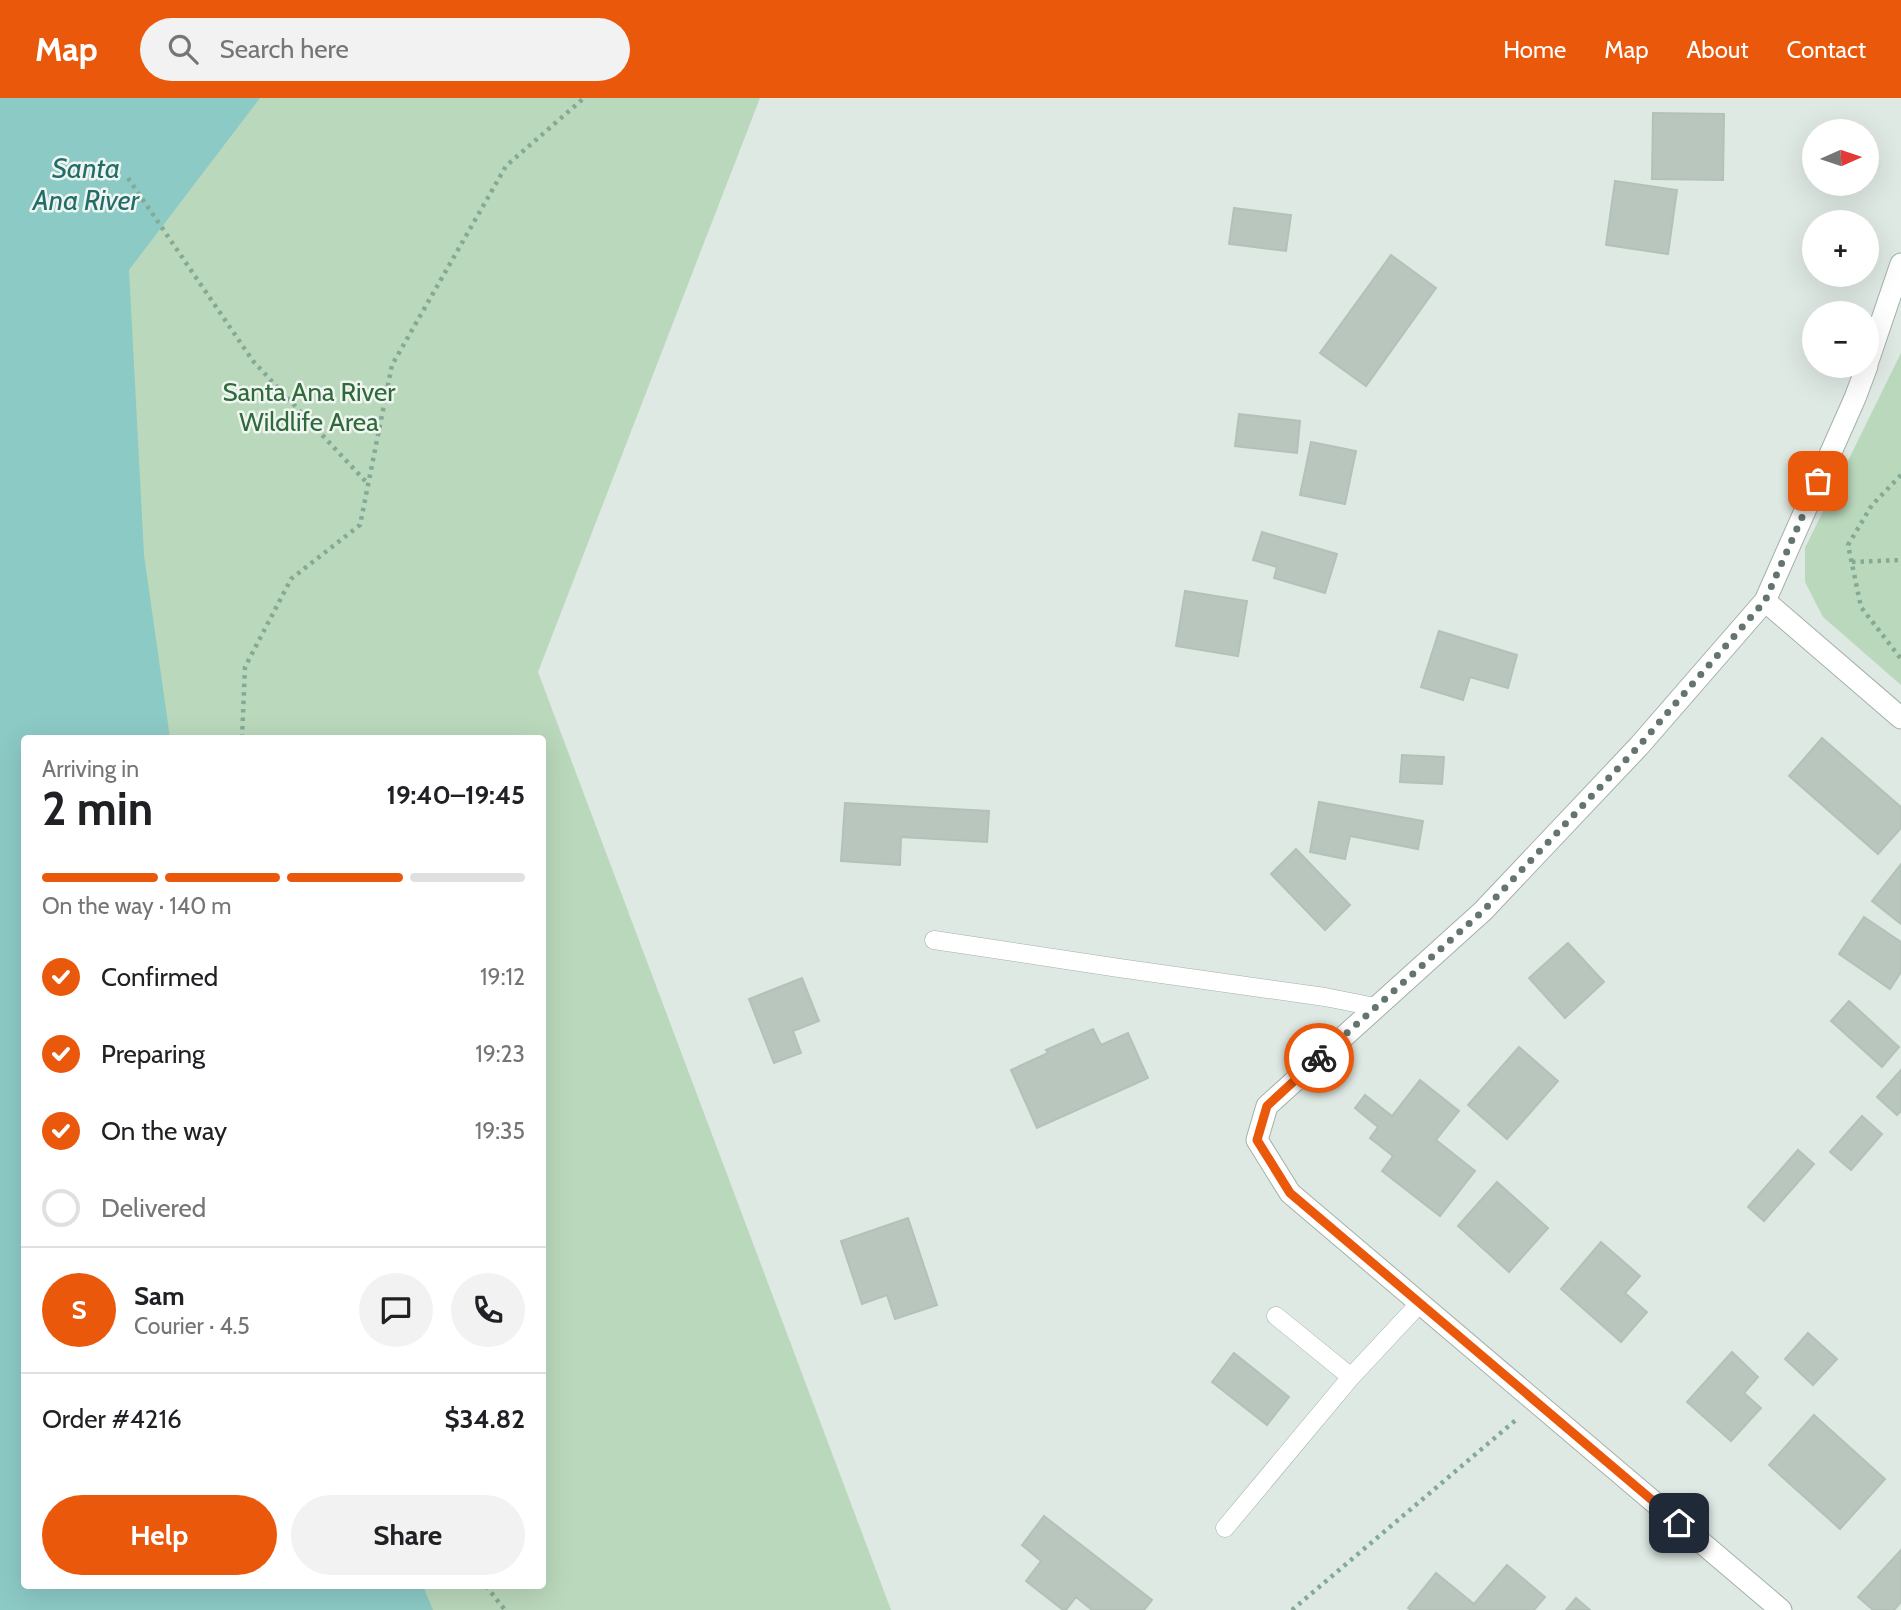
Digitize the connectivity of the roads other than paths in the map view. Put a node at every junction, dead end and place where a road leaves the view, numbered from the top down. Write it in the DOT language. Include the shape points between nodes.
graph roads {
  1 [pos="1901,264"];
  2 [pos="1879,329"];
  3 [pos="1862,378"];
  4 [pos="1765,601"];
  5 [pos="1901,718"];
  6 [pos="934,940"];
  7 [pos="1375,1007"];
  8 [pos="1420,1303"];
  9 [pos="1276,1316"];
  10 [pos="1351,1377"];
  11 [pos="1225,1528"];
  12 [pos="1781,1610"];
  1 -- 2 [label="street"];
  3 -- 4 [label="street"];
  4 -- 5 [label="street"];
  4 -- 7 [label="street" via="1639,746 1483,911"];
  6 -- 7 [label="lane"];
  7 -- 8 [label="street" via="1267,1106 1257,1140 1290,1193"];
  8 -- 10 [label="lane"];
  8 -- 12 [label="street"];
  9 -- 10 [label="lane"];
  10 -- 11 [label="lane"];
}
